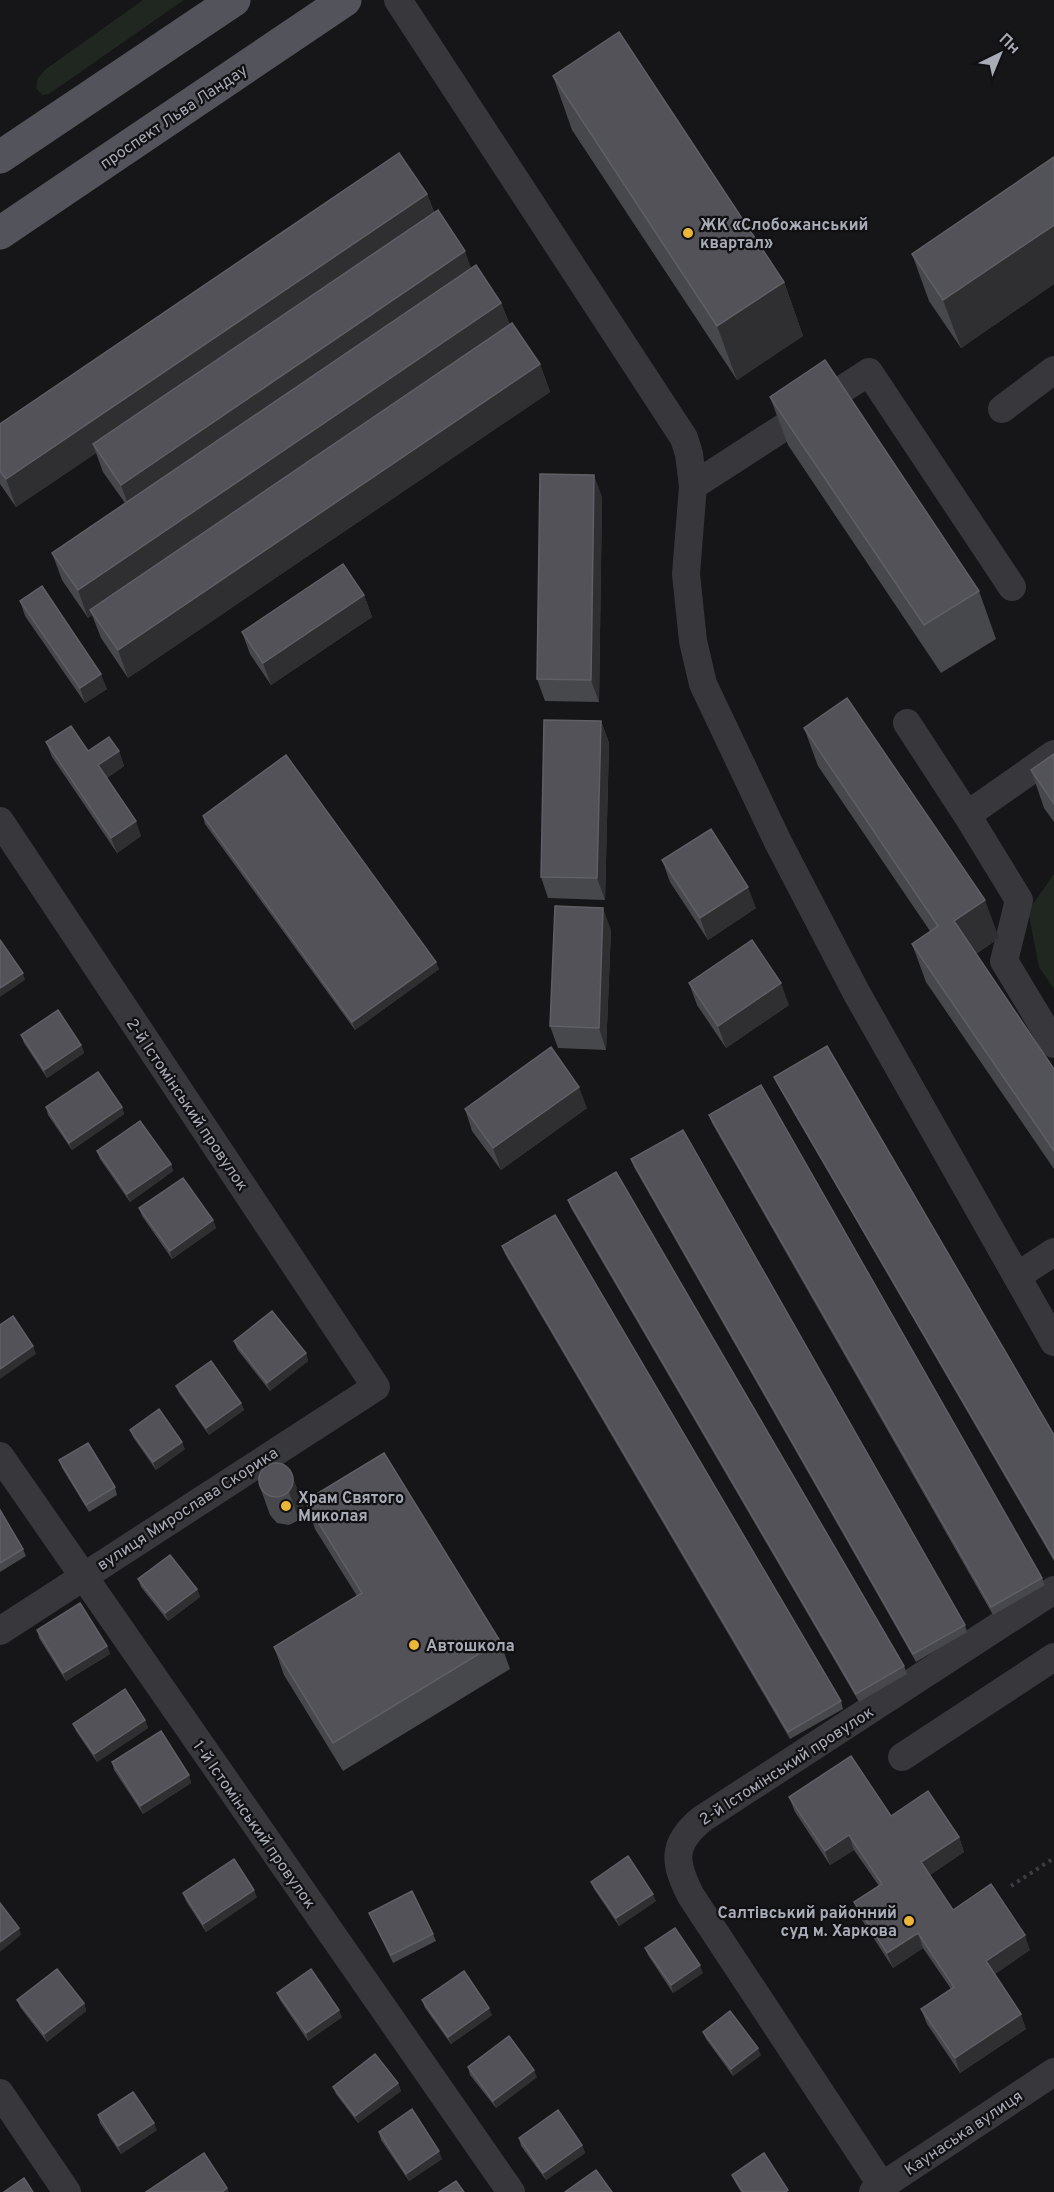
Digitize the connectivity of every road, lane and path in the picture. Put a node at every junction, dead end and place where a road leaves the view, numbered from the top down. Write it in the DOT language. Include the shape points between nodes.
graph roads {
  1 [pos="234,0"];
  2 [pos="345,0"];
  3 [pos="398,0"];
  4 [pos="0,157"];
  5 [pos="0,232"];
  6 [pos="1054,370"];
  7 [pos="1002,409"];
  8 [pos="693,486"];
  9 [pos="1012,587"];
  10 [pos="907,723"];
  11 [pos="1054,753"];
  12 [pos="967,815"];
  13 [pos="0,821"];
  14 [pos="1054,1044"];
  15 [pos="1054,1252"];
  16 [pos="1017,1276"];
  17 [pos="1054,1342"];
  18 [pos="376,1387"];
  19 [pos="0,1456"];
  20 [pos="83,1576"];
  21 [pos="1054,1590"];
  22 [pos="0,1631"];
  23 [pos="1054,1657"];
  24 [pos="902,1757"];
  25 [pos="1054,1858"];
  26 [pos="1011,1886"];
  27 [pos="1054,2072"];
  28 [pos="0,2092"];
  29 [pos="877,2189"];
  30 [pos="67,2192"];
  31 [pos="511,2192"];
  1 -- 4 [label="main road"];
  2 -- 5 [label="main road, проспект Льва Ландау"];
  3 -- 8 [label="street" via="675,423 689,454"];
  6 -- 7 [label="street"];
  8 -- 9 [label="street" via="869,372"];
  8 -- 16 [label="street" via="686,574 693,641 703,684 777,842 856,992"];
  10 -- 12 [label="street"];
  11 -- 12 [label="street"];
  12 -- 14 [label="street" via="1019,900 1004,961"];
  13 -- 18 [label="street, 2-й Істомінський провулок"];
  15 -- 16 [label="street"];
  16 -- 17 [label="street"];
  18 -- 20 [label="street, вулиця Мирослава Скорика"];
  19 -- 20 [label="street, 1-й Істомінський провулок"];
  20 -- 22 [label="street, вулиця Мирослава Скорика"];
  20 -- 31 [label="street, 1-й Істомінський провулок"];
  21 -- 29 [label="street, 2-й Істомінський провулок" via="702,1819 686,1833 678,1851 677,1862 691,1896"];
  23 -- 24 [label="street"];
  25 -- 26 [label="path"];
  27 -- 29 [label="street, Каунаська вулиця"];
  28 -- 30 [label="street"];
}
